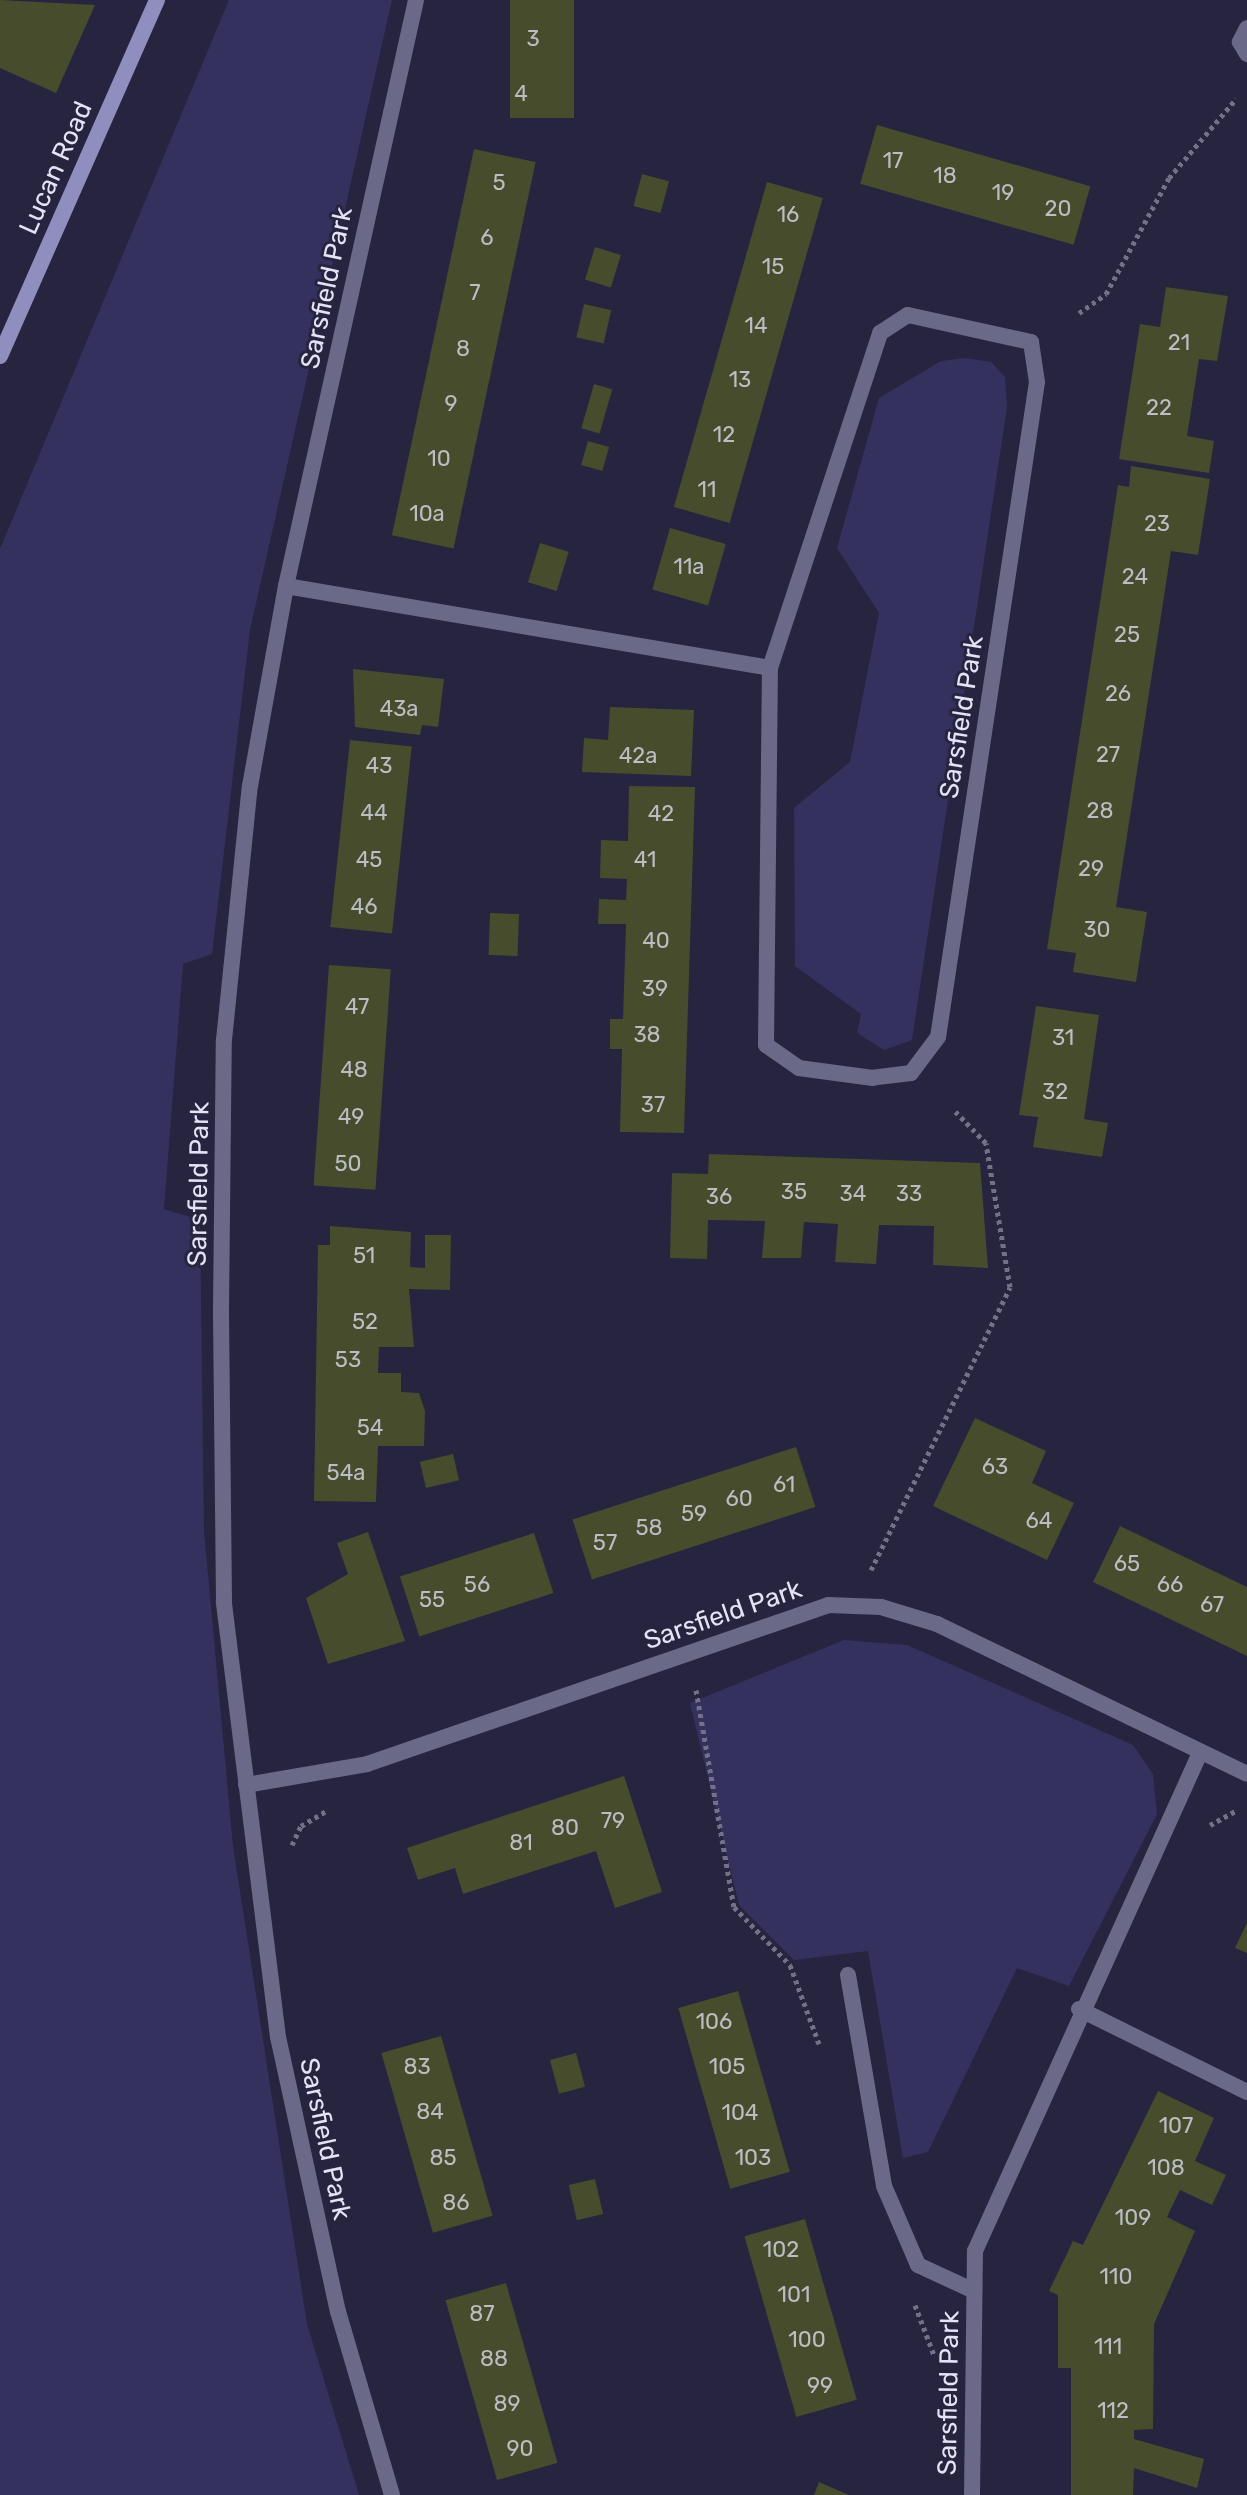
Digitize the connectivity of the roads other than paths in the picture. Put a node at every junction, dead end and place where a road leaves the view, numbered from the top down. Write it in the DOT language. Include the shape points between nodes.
graph roads {
  1 [pos="157,0"];
  2 [pos="416,0"];
  3 [pos="1247,28"];
  4 [pos="1247,54"];
  5 [pos="0,356"];
  6 [pos="286,586"];
  7 [pos="770,668"];
  8 [pos="1200,1753"];
  9 [pos="1247,1774"];
  10 [pos="246,1785"];
  11 [pos="848,1975"];
  12 [pos="1079,2009"];
  13 [pos="1247,2092"];
  14 [pos="974,2291"];
  15 [pos="392,2495"];
  16 [pos="972,2495"];
  1 -- 5 [label="main road, Lucan Road"];
  2 -- 6 [label="street, Sarsfield Park"];
  3 -- 4 [label="street" via="1240,42"];
  6 -- 7 [label="street"];
  6 -- 10 [label="street, Sarsfield Park" via="250,786 224,1040 224,1601"];
  7 -- 7 [label="street, Sarsfield Park" via="880,333 908,315 1031,342 1037,382 938,1037 911,1073 873,1078 799,1068 766,1045"];
  8 -- 9 [label="street, Sarsfield Park"];
  8 -- 10 [label="street, Sarsfield Park" via="937,1624 881,1607 828,1605 367,1764"];
  8 -- 12 [label="street, Sarsfield Park"];
  10 -- 15 [label="street, Sarsfield Park" via="278,2037 338,2312"];
  11 -- 14 [label="street, Sarsfield Park" via="884,2186 918,2265"];
  12 -- 13 [label="street"];
  12 -- 14 [label="street, Sarsfield Park" via="975,2251"];
  14 -- 16 [label="street, Sarsfield Park"];
}
